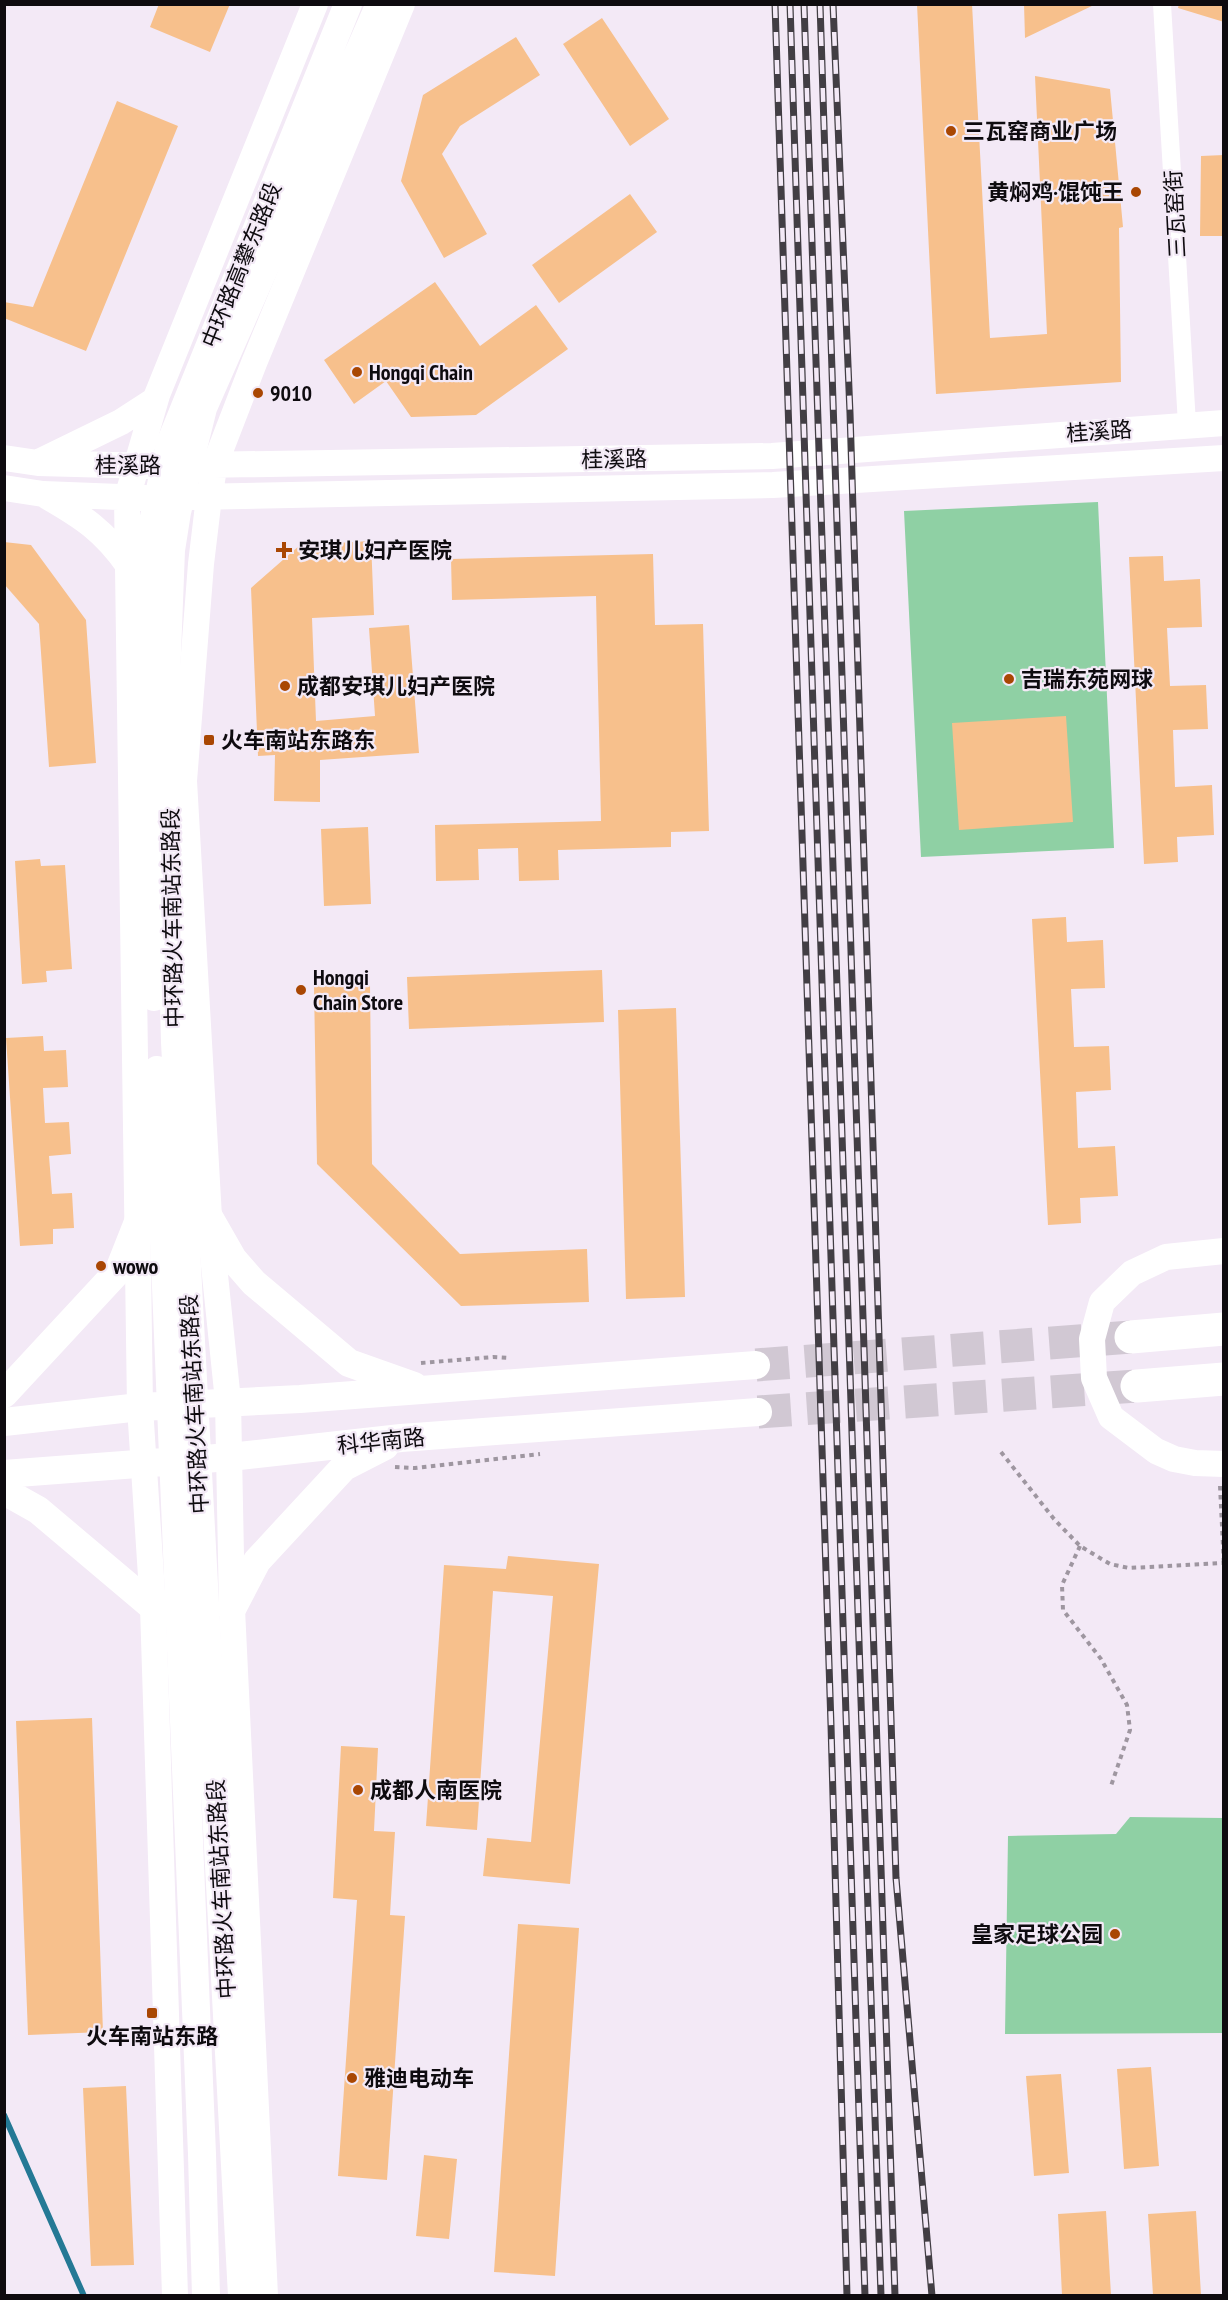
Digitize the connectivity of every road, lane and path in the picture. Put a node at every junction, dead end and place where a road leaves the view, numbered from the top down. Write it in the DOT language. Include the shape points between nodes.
graph roads {
  1 [pos="315,4"];
  2 [pos="348,4"];
  3 [pos="380,4"];
  4 [pos="402,4"];
  5 [pos="1162,4"];
  6 [pos="155,400"];
  7 [pos="1224,423"];
  8 [pos="1187,424"];
  9 [pos="4,458"];
  10 [pos="1224,458"];
  11 [pos="38,463"];
  12 [pos="215,464"];
  13 [pos="136,466"];
  14 [pos="4,488"];
  15 [pos="43,494"];
  16 [pos="208,497"];
  17 [pos="127,498"];
  18 [pos="177,512"];
  19 [pos="151,531"];
  20 [pos="128,565"];
  21 [pos="209,1217"];
  22 [pos="138,1222"];
  23 [pos="1224,1251"];
  24 [pos="1224,1329"];
  25 [pos="1131,1337"];
  26 [pos="756,1365"];
  27 [pos="1224,1378"];
  28 [pos="1137,1386"];
  29 [pos="424,1390"];
  30 [pos="4,1394"];
  31 [pos="228,1401"];
  32 [pos="141,1407"];
  33 [pos="759,1412"];
  34 [pos="4,1422"];
  35 [pos="401,1438"];
  36 [pos="1001,1452"];
  37 [pos="230,1457"];
  38 [pos="145,1462"];
  39 [pos="1221,1464"];
  40 [pos="4,1474"];
  41 [pos="4,1491"];
  42 [pos="1080,1546"];
  43 [pos="1223,1564"];
  44 [pos="153,1607"];
  45 [pos="232,1610"];
  46 [pos="1111,1786"];
  47 [pos="175,2295"];
  48 [pos="206,2295"];
  49 [pos="242,2295"];
  50 [pos="265,2295"];
  1 -- 6 [label="main road"];
  2 -- 19 [label="main road, 中环路高攀东路段" via="170,444"];
  3 -- 18 [label="main road, 中环路高攀东路段" via="203,408"];
  4 -- 12 [label="main road"];
  5 -- 8 [label="street, 三瓦窑街"];
  6 -- 11 [label="main road" via="121,422"];
  6 -- 13 [label="main road"];
  7 -- 8 [label="main road, 桂溪路"];
  8 -- 12 [label="main road, 桂溪路" via="772,456"];
  9 -- 11 [label="main road, 桂溪路"];
  10 -- 16 [label="main road, 桂溪路" via="773,485"];
  11 -- 13 [label="main road, 桂溪路"];
  12 -- 13 [label="main road, 桂溪路"];
  12 -- 16 [label="main road"];
  13 -- 17 [label="main road"];
  14 -- 15 [label="main road, 桂溪路"];
  15 -- 17 [label="main road, 桂溪路"];
  15 -- 20 [label="main road" via="83,517 112,543"];
  16 -- 17 [label="main road, 桂溪路"];
  16 -- 21 [label="main road" via="184,781"];
  17 -- 20 [label="main road"];
  18 -- 49 [label="main road, 中环路火车南站东路段" via="171,550 166,679 175,1042"];
  19 -- 48 [label="main road, 中环路火车南站东路段" via="143,690"];
  20 -- 22 [label="main road"];
  21 -- 29 [label="main road" via="233,1259 254,1283 349,1363"];
  21 -- 31 [label="main road"];
  22 -- 30 [label="main road" via="118,1270"];
  22 -- 32 [label="main road"];
  23 -- 39 [label="main road" via="1166,1257 1132,1274 1102,1302 1092,1339 1094,1378 1111,1417 1156,1451 1174,1459"];
  24 -- 25 [label="highway"];
  26 -- 29 [label="main road, 科华南路"];
  27 -- 28 [label="highway"];
  29 -- 31 [label="main road, 科华南路"];
  31 -- 32 [label="main road, 科华南路"];
  31 -- 37 [label="main road"];
  32 -- 34 [label="main road, 科华南路"];
  32 -- 38 [label="main road"];
  33 -- 35 [label="main road, 科华南路"];
  35 -- 37 [label="main road, 科华南路"];
  35 -- 45 [label="main road" via="344,1467 257,1561"];
  36 -- 42 [label="path"];
  37 -- 38 [label="main road, 科华南路"];
  37 -- 45 [label="main road"];
  38 -- 40 [label="main road, 科华南路"];
  38 -- 44 [label="main road"];
  39 -- 43 [label="path"];
  41 -- 44 [label="main road" via="38,1510"];
  42 -- 43 [label="path" via="1110,1564 1129,1568"];
  42 -- 46 [label="path" via="1062,1585 1064,1610 1101,1659 1127,1705 1130,1730"];
  44 -- 47 [label="main road"];
  45 -- 50 [label="main road"];
}
